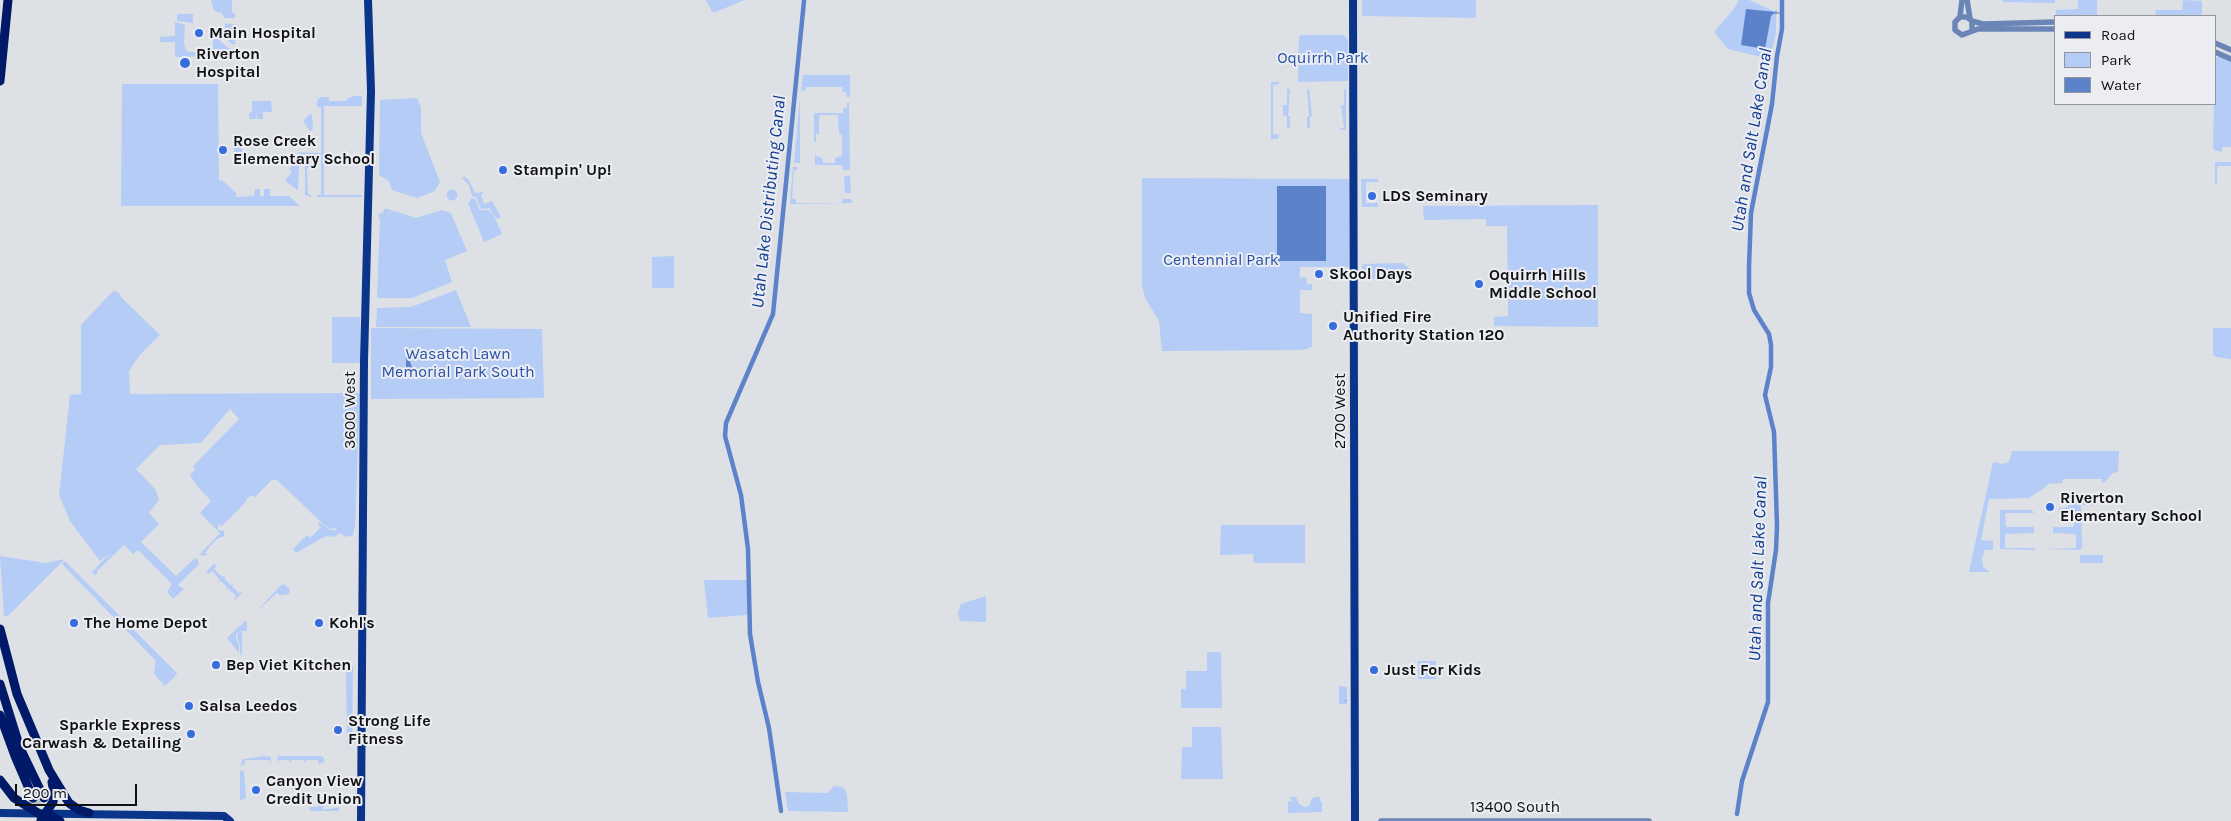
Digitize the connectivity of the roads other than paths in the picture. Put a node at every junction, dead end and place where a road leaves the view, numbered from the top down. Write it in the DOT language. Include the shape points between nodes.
graph roads {
  1 [pos="8,0"];
  2 [pos="368,0"];
  3 [pos="1353,0"];
  4 [pos="1962,0"];
  5 [pos="1967,0"];
  6 [pos="1960,17"];
  7 [pos="1971,20"];
  8 [pos="2054,22"];
  9 [pos="2054,28"];
  10 [pos="1972,30"];
  11 [pos="2216,43"];
  12 [pos="2231,50"];
  13 [pos="2216,52"];
  14 [pos="2231,59"];
  15 [pos="0,81"];
  16 [pos="0,629"];
  17 [pos="0,684"];
  18 [pos="0,715"];
  19 [pos="49,770"];
  20 [pos="0,780"];
  21 [pos="33,798"];
  22 [pos="44,798"];
  23 [pos="0,813"];
  24 [pos="90,813"];
  25 [pos="45,817"];
  26 [pos="60,821"];
  27 [pos="230,821"];
  28 [pos="361,821"];
  29 [pos="1355,821"];
  30 [pos="1381,821"];
  31 [pos="1649,821"];
  1 -- 15 [label="highway"];
  2 -- 28 [label="main road, 3600 West" via="371,91 364,361"];
  3 -- 29 [label="main road, 2700 West"];
  4 -- 6 [label="street"];
  5 -- 7 [label="street"];
  6 -- 7 [label="street"];
  6 -- 10 [label="street" via="1954,25 1958,33 1965,35"];
  7 -- 8 [label="street" via="1983,24"];
  7 -- 10 [label="street"];
  9 -- 10 [label="street"];
  11 -- 12 [label="street"];
  13 -- 14 [label="street"];
  16 -- 19 [label="highway" via="17,694"];
  17 -- 22 [label="highway" via="17,742"];
  18 -- 21 [label="highway"];
  19 -- 24 [label="highway" via="69,803"];
  19 -- 25 [label="highway" via="54,796"];
  20 -- 25 [label="highway" via="10,794"];
  23 -- 25 [label="main road"];
  24 -- 25 [label="main road"];
  24 -- 27 [label="main road" via="224,816"];
  25 -- 26 [label="highway"];
  30 -- 31 [label="street, 13400 South"];
}
